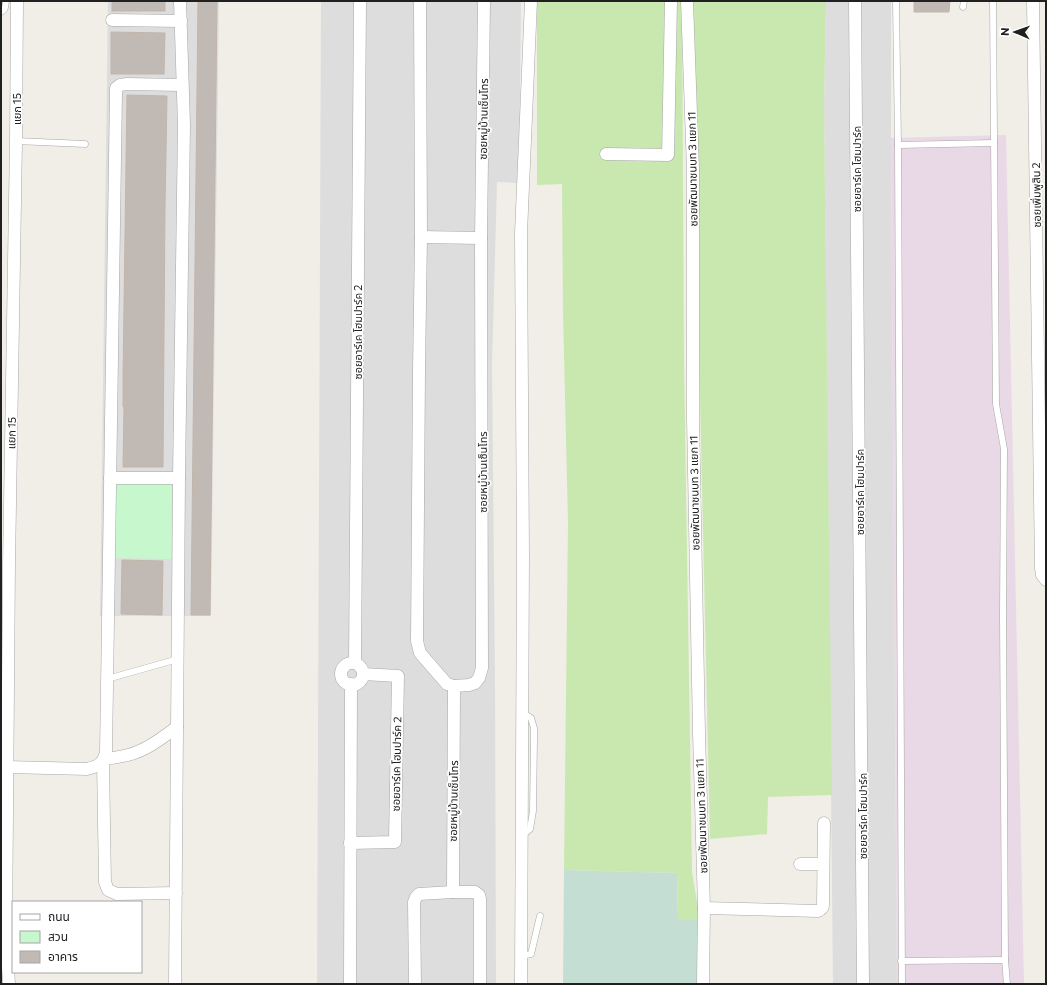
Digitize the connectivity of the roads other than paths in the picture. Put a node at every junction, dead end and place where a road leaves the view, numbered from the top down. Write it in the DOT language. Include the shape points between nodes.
graph roads {
  1 [pos="6,1"];
  2 [pos="17,1"];
  3 [pos="180,1"];
  4 [pos="360,1"];
  5 [pos="420,1"];
  6 [pos="484,1"];
  7 [pos="531,1"];
  8 [pos="670,1"];
  9 [pos="687,1"];
  10 [pos="855,1"];
  11 [pos="896,1"];
  12 [pos="993,1"];
  13 [pos="1033,1"];
  14 [pos="1,12"];
  15 [pos="112,20"];
  16 [pos="181,21"];
  17 [pos="182,85"];
  18 [pos="16,141"];
  19 [pos="994,143"];
  20 [pos="85,144"];
  21 [pos="898,145"];
  22 [pos="606,154"];
  23 [pos="421,238"];
  24 [pos="481,238"];
  25 [pos="110,478"];
  26 [pos="179,478"];
  27 [pos="5,564"];
  28 [pos="1046,580"];
  29 [pos="178,658"];
  30 [pos="355,664"];
  31 [pos="363,674"];
  32 [pos="107,679"];
  33 [pos="351,684"];
  34 [pos="454,686"];
  35 [pos="177,727"];
  36 [pos="103,760"];
  37 [pos="7,767"];
  38 [pos="824,823"];
  39 [pos="350,843"];
  40 [pos="800,864"];
  41 [pos="823,864"];
  42 [pos="453,892"];
  43 [pos="176,893"];
  44 [pos="704,908"];
  45 [pos="540,916"];
  46 [pos="3,935"];
  47 [pos="521,956"];
  48 [pos="1005,960"];
  49 [pos="902,961"];
  50 [pos="9,984"];
  51 [pos="175,984"];
  52 [pos="350,984"];
  53 [pos="415,984"];
  54 [pos="480,984"];
  55 [pos="521,984"];
  56 [pos="703,984"];
  57 [pos="863,984"];
  58 [pos="902,984"];
  59 [pos="1007,984"];
  1 -- 14 [label="lane" via="4,11"];
  2 -- 18 [label="street, แยก 15"];
  3 -- 16 [label="street"];
  4 -- 30 [label="street, ซอยอาร์เค โฮมปาร์ค 2"];
  5 -- 23 [label="street"];
  6 -- 24 [label="street, ซอยหมู่บ้านเซ็นโทร"];
  7 -- 47 [label="street" via="521,233"];
  8 -- 22 [label="street" via="668,155"];
  9 -- 44 [label="street, ซอยพัฒนาชนบท 3 แยก 11" via="693,170 693,434"];
  10 -- 57 [label="street, ซอยอาร์เค โฮมปาร์ค"];
  11 -- 21 [label="lane"];
  12 -- 19 [label="lane"];
  13 -- 28 [label="street, ซอยเพิ่มพูสิน 2" via="1041,568"];
  15 -- 16 [label="street"];
  16 -- 17 [label="street"];
  17 -- 25 [label="street" via="127,84 116,88"];
  17 -- 26 [label="street" via="184,125"];
  18 -- 20 [label="lane"];
  18 -- 27 [label="street, แยก 15"];
  19 -- 21 [label="lane"];
  19 -- 48 [label="lane" via="996,404 1004,449"];
  21 -- 49 [label="lane"];
  23 -- 24 [label="street"];
  23 -- 34 [label="street" via="417,641 420,653 447,684"];
  24 -- 34 [label="street, ซอยหมู่บ้านเซ็นโทร" via="482,668 475,683"];
  25 -- 26 [label="street"];
  25 -- 32 [label="street"];
  26 -- 29 [label="street"];
  27 -- 37 [label="street, แยก 15"];
  29 -- 32 [label="lane"];
  29 -- 35 [label="street"];
  30 -- 31 [label="street" via="361,668"];
  30 -- 33 [label="street" via="348,664 342,672 343,679"];
  31 -- 33 [label="street" via="358,683"];
  31 -- 39 [label="street, ซอยอาร์เค โฮมปาร์ค 2" via="398,676 395,842"];
  32 -- 36 [label="street" via="106,753"];
  33 -- 39 [label="street"];
  34 -- 42 [label="street, ซอยหมู่บ้านเซ็นโทร"];
  35 -- 36 [label="street" via="139,751"];
  35 -- 43 [label="street"];
  36 -- 37 [label="street" via="87,769"];
  36 -- 43 [label="street" via="105,882 108,890 117,894"];
  37 -- 46 [label="street, แยก 15"];
  38 -- 41 [label="street"];
  39 -- 52 [label="street"];
  40 -- 41 [label="street"];
  41 -- 44 [label="street" via="823,908 818,911"];
  42 -- 53 [label="street" via="419,894 416,897"];
  42 -- 54 [label="street" via="475,892 480,899"];
  43 -- 51 [label="street"];
  44 -- 56 [label="street, ซอยพัฒนาชนบท 3 แยก 11"];
  45 -- 47 [label="lane" via="531,954"];
  46 -- 50 [label="street, แยก 15"];
  47 -- 55 [label="street"];
  48 -- 49 [label="lane"];
  48 -- 59 [label="lane"];
  49 -- 58 [label="lane"];
}
